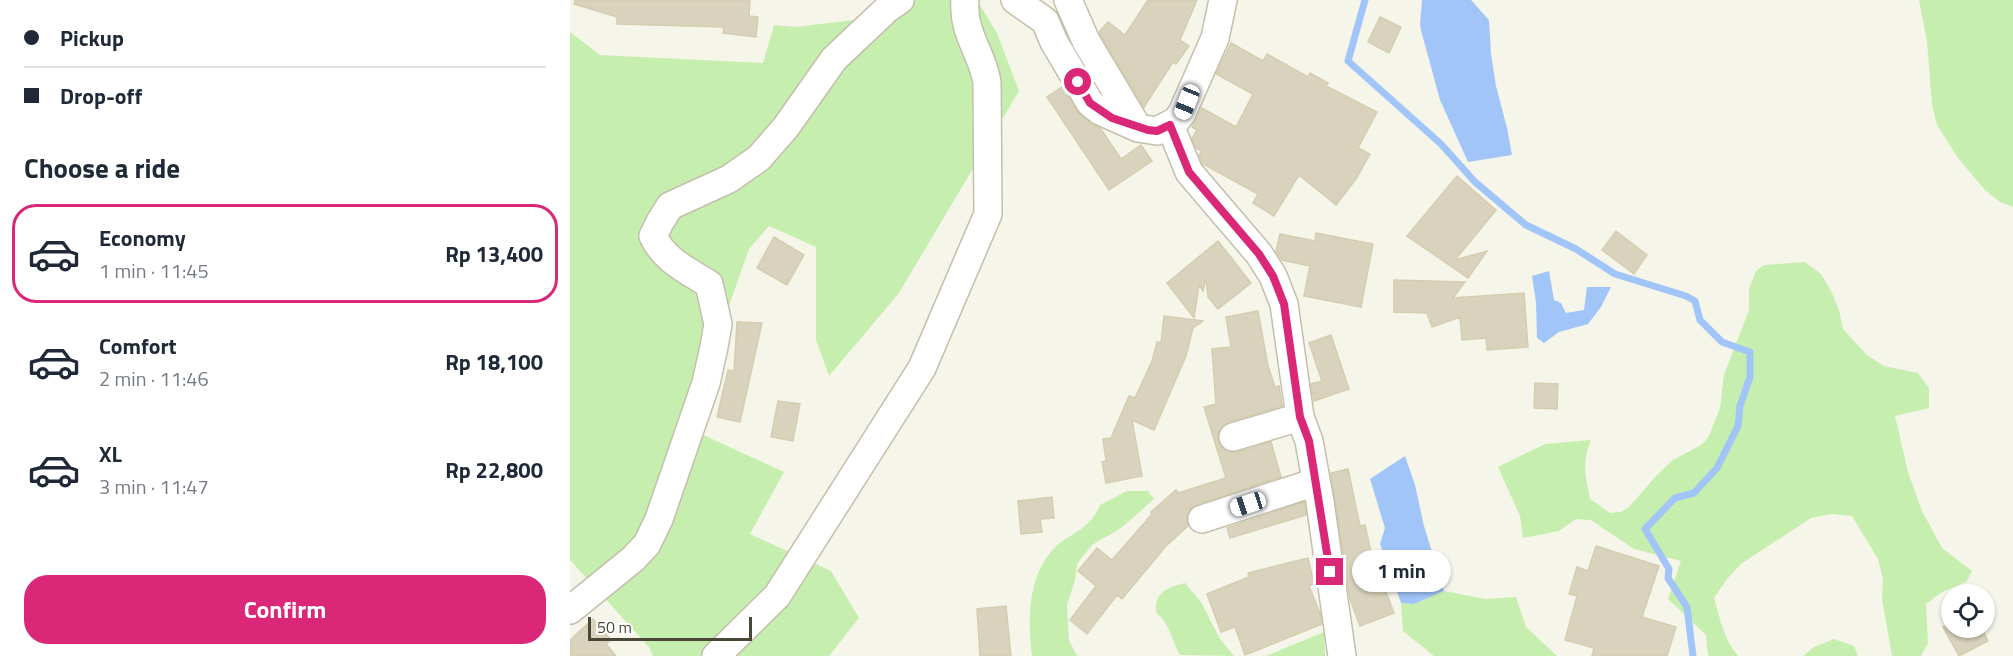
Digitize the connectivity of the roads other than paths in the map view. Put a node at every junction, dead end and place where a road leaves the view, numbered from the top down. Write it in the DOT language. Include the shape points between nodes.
graph roads {
  1 [pos="900,0"];
  2 [pos="965,0"];
  3 [pos="1015,0"];
  4 [pos="1068,0"];
  5 [pos="1223,0"];
  6 [pos="1038,11"];
  7 [pos="1170,125"];
  8 [pos="1138,128"];
  9 [pos="1300,417"];
  10 [pos="1233,437"];
  11 [pos="1316,482"];
  12 [pos="1202,519"];
  13 [pos="570,610"];
  14 [pos="717,656"];
  15 [pos="1342,656"];
  1 -- 13 [label="street" via="834,59 759,158 729,179 670,206 660,222 653,236 657,244 669,259 709,284 718,324 714,347 703,392 647,544"];
  2 -- 14 [label="street" via="969,37 987,82 988,214 922,368 777,596"];
  3 -- 6 [label="street"];
  4 -- 8 [label="street" via="1086,41"];
  5 -- 7 [label="street" via="1205,63 1182,113"];
  6 -- 8 [label="street" via="1090,103 1112,118"];
  7 -- 8 [label="street" via="1157,131"];
  7 -- 9 [label="street" via="1189,172 1240,230 1273,276 1284,304"];
  9 -- 10 [label="street"];
  9 -- 11 [label="street" via="1309,441"];
  11 -- 12 [label="street"];
  11 -- 15 [label="street"];
}
